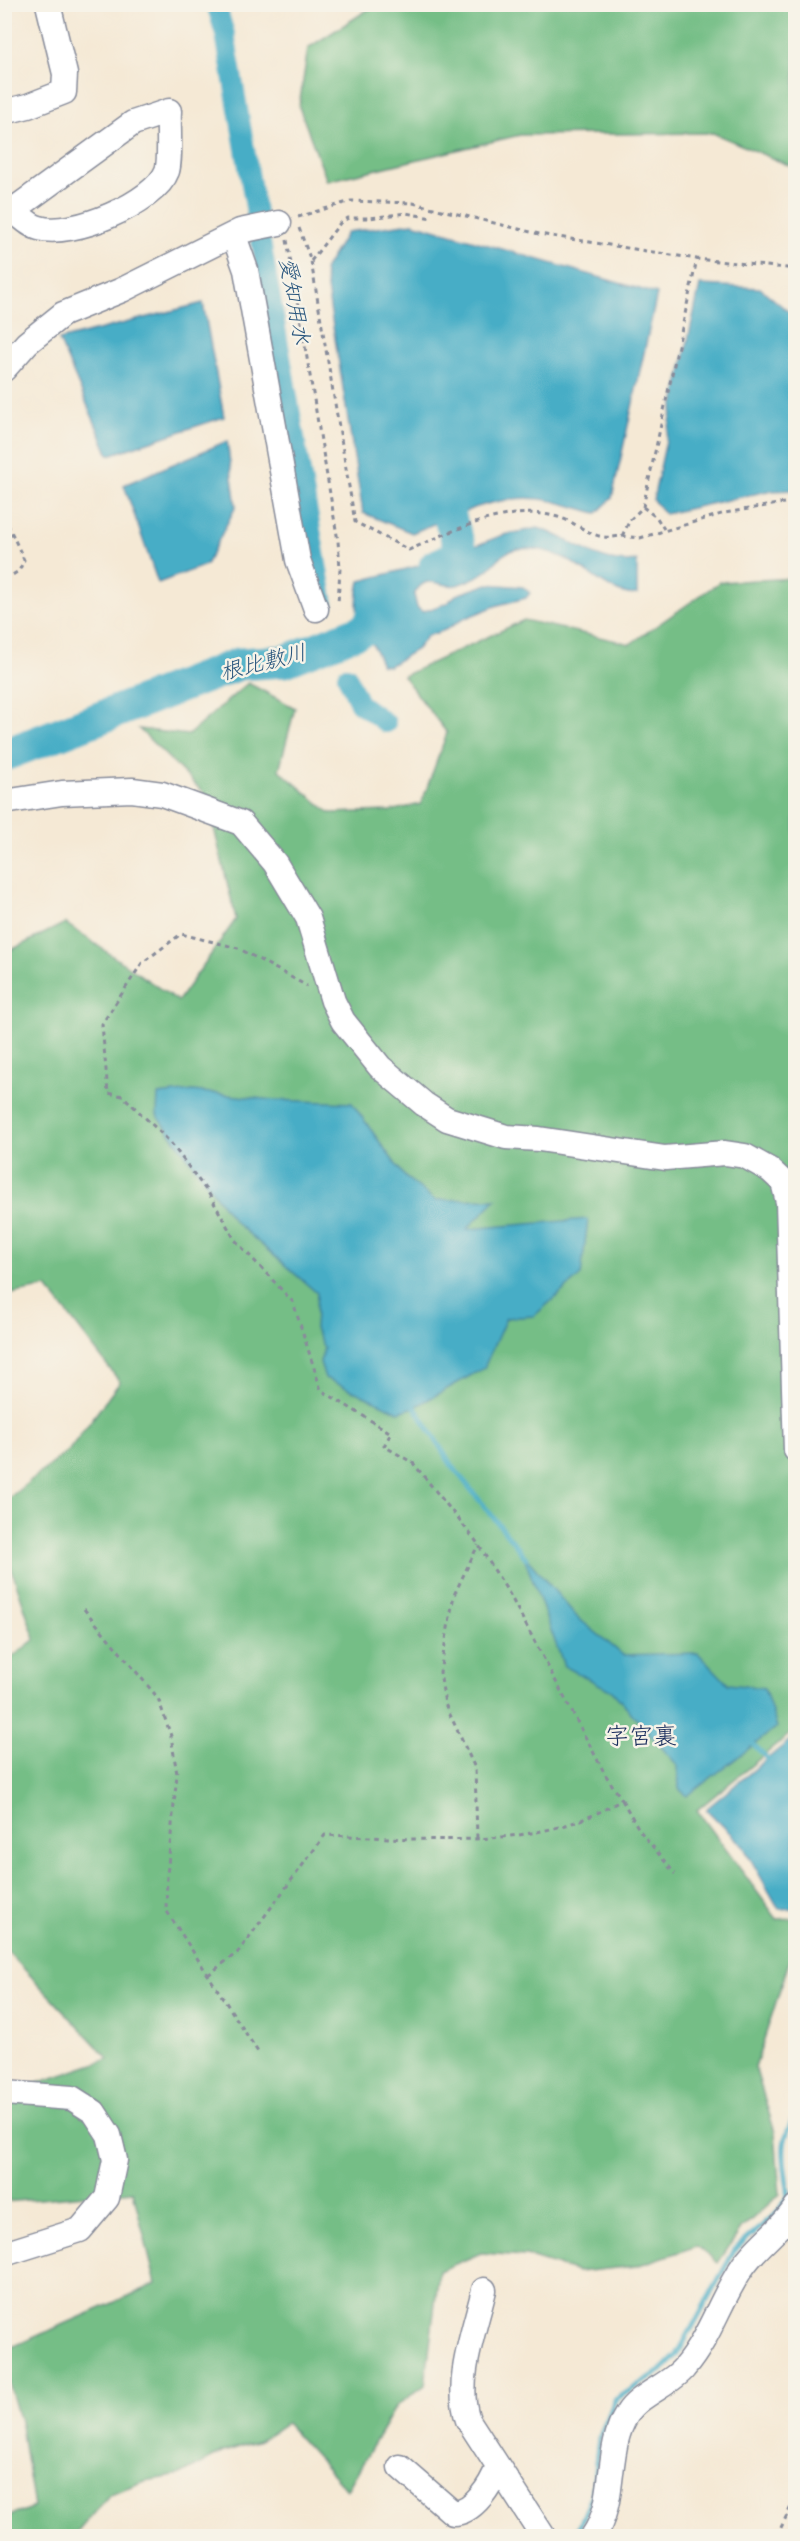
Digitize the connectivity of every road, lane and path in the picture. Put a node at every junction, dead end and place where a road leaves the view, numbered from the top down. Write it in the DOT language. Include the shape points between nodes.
graph roads {
  1 [pos="48,4"];
  2 [pos="4,112"];
  3 [pos="8,208"];
  4 [pos="432,218"];
  5 [pos="288,220"];
  6 [pos="237,233"];
  7 [pos="697,258"];
  8 [pos="311,261"];
  9 [pos="795,269"];
  10 [pos="4,369"];
  11 [pos="795,501"];
  12 [pos="643,507"];
  13 [pos="4,516"];
  14 [pos="664,530"];
  15 [pos="622,536"];
  16 [pos="4,580"];
  17 [pos="327,606"];
  18 [pos="4,802"];
  19 [pos="333,1001"];
  20 [pos="795,1450"];
  21 [pos="478,1545"];
  22 [pos="84,1609"];
  23 [pos="622,1800"];
  24 [pos="477,1838"];
  25 [pos="675,1874"];
  26 [pos="208,1975"];
  27 [pos="258,2052"];
  28 [pos="4,2093"];
  29 [pos="795,2206"];
  30 [pos="4,2254"];
  31 [pos="484,2290"];
  32 [pos="498,2467"];
  33 [pos="400,2468"];
  34 [pos="795,2496"];
  35 [pos="543,2536"];
  36 [pos="593,2536"];
  37 [pos="777,2536"];
  1 -- 2 [label="street" via="65,74 64,92"];
  3 -- 3 [label="street" via="38,228 68,230 119,213 156,185 167,170 168,111 133,123"];
  4 -- 8 [label="path" via="406,213 348,218"];
  5 -- 6 [label="street"];
  5 -- 7 [label="path" via="351,201 413,203 539,234"];
  5 -- 8 [label="path"];
  5 -- 17 [label="path" via="287,239 338,541 340,568"];
  6 -- 10 [label="street" via="122,290 63,314 27,343"];
  6 -- 17 [label="street" via="298,560"];
  7 -- 9 [label="path"];
  7 -- 12 [label="path"];
  8 -- 15 [label="path" via="355,522 410,550 491,519 534,515 561,518 603,537"];
  11 -- 14 [label="path" via="725,513"];
  12 -- 14 [label="path"];
  12 -- 15 [label="path"];
  13 -- 16 [label="path" via="24,560 20,571"];
  14 -- 15 [label="path" via="640,538"];
  18 -- 19 [label="street" via="132,790 162,794 241,823 275,863 308,918"];
  19 -- 20 [label="street" via="380,1067 447,1119 506,1137 665,1158 725,1153 745,1156 783,1182 788,1202"];
  19 -- 21 [label="path" via="238,948 180,934 142,963 102,1024 108,1093 123,1096 170,1142 235,1240 293,1302 321,1390 391,1433 384,1446 413,1463"];
  21 -- 23 [label="path" via="510,1595"];
  21 -- 24 [label="path" via="454,1595 440,1672 445,1704 475,1768"];
  22 -- 26 [label="path" via="158,1698 171,1736 177,1774 166,1910"];
  23 -- 24 [label="path" via="581,1820 522,1834"];
  23 -- 25 [label="path" via="640,1831"];
  24 -- 26 [label="path" via="325,1835 238,1952"];
  26 -- 27 [label="path"];
  28 -- 30 [label="street" via="72,2098 94,2112 109,2135 115,2160 106,2198 80,2230"];
  29 -- 36 [label="street" via="787,2221 742,2267 683,2369 628,2411 617,2432 608,2494"];
  31 -- 32 [label="street" via="462,2405"];
  32 -- 33 [label="street" via="481,2496 460,2513 453,2513"];
  32 -- 35 [label="street"];
  34 -- 37 [label="path"];
}
